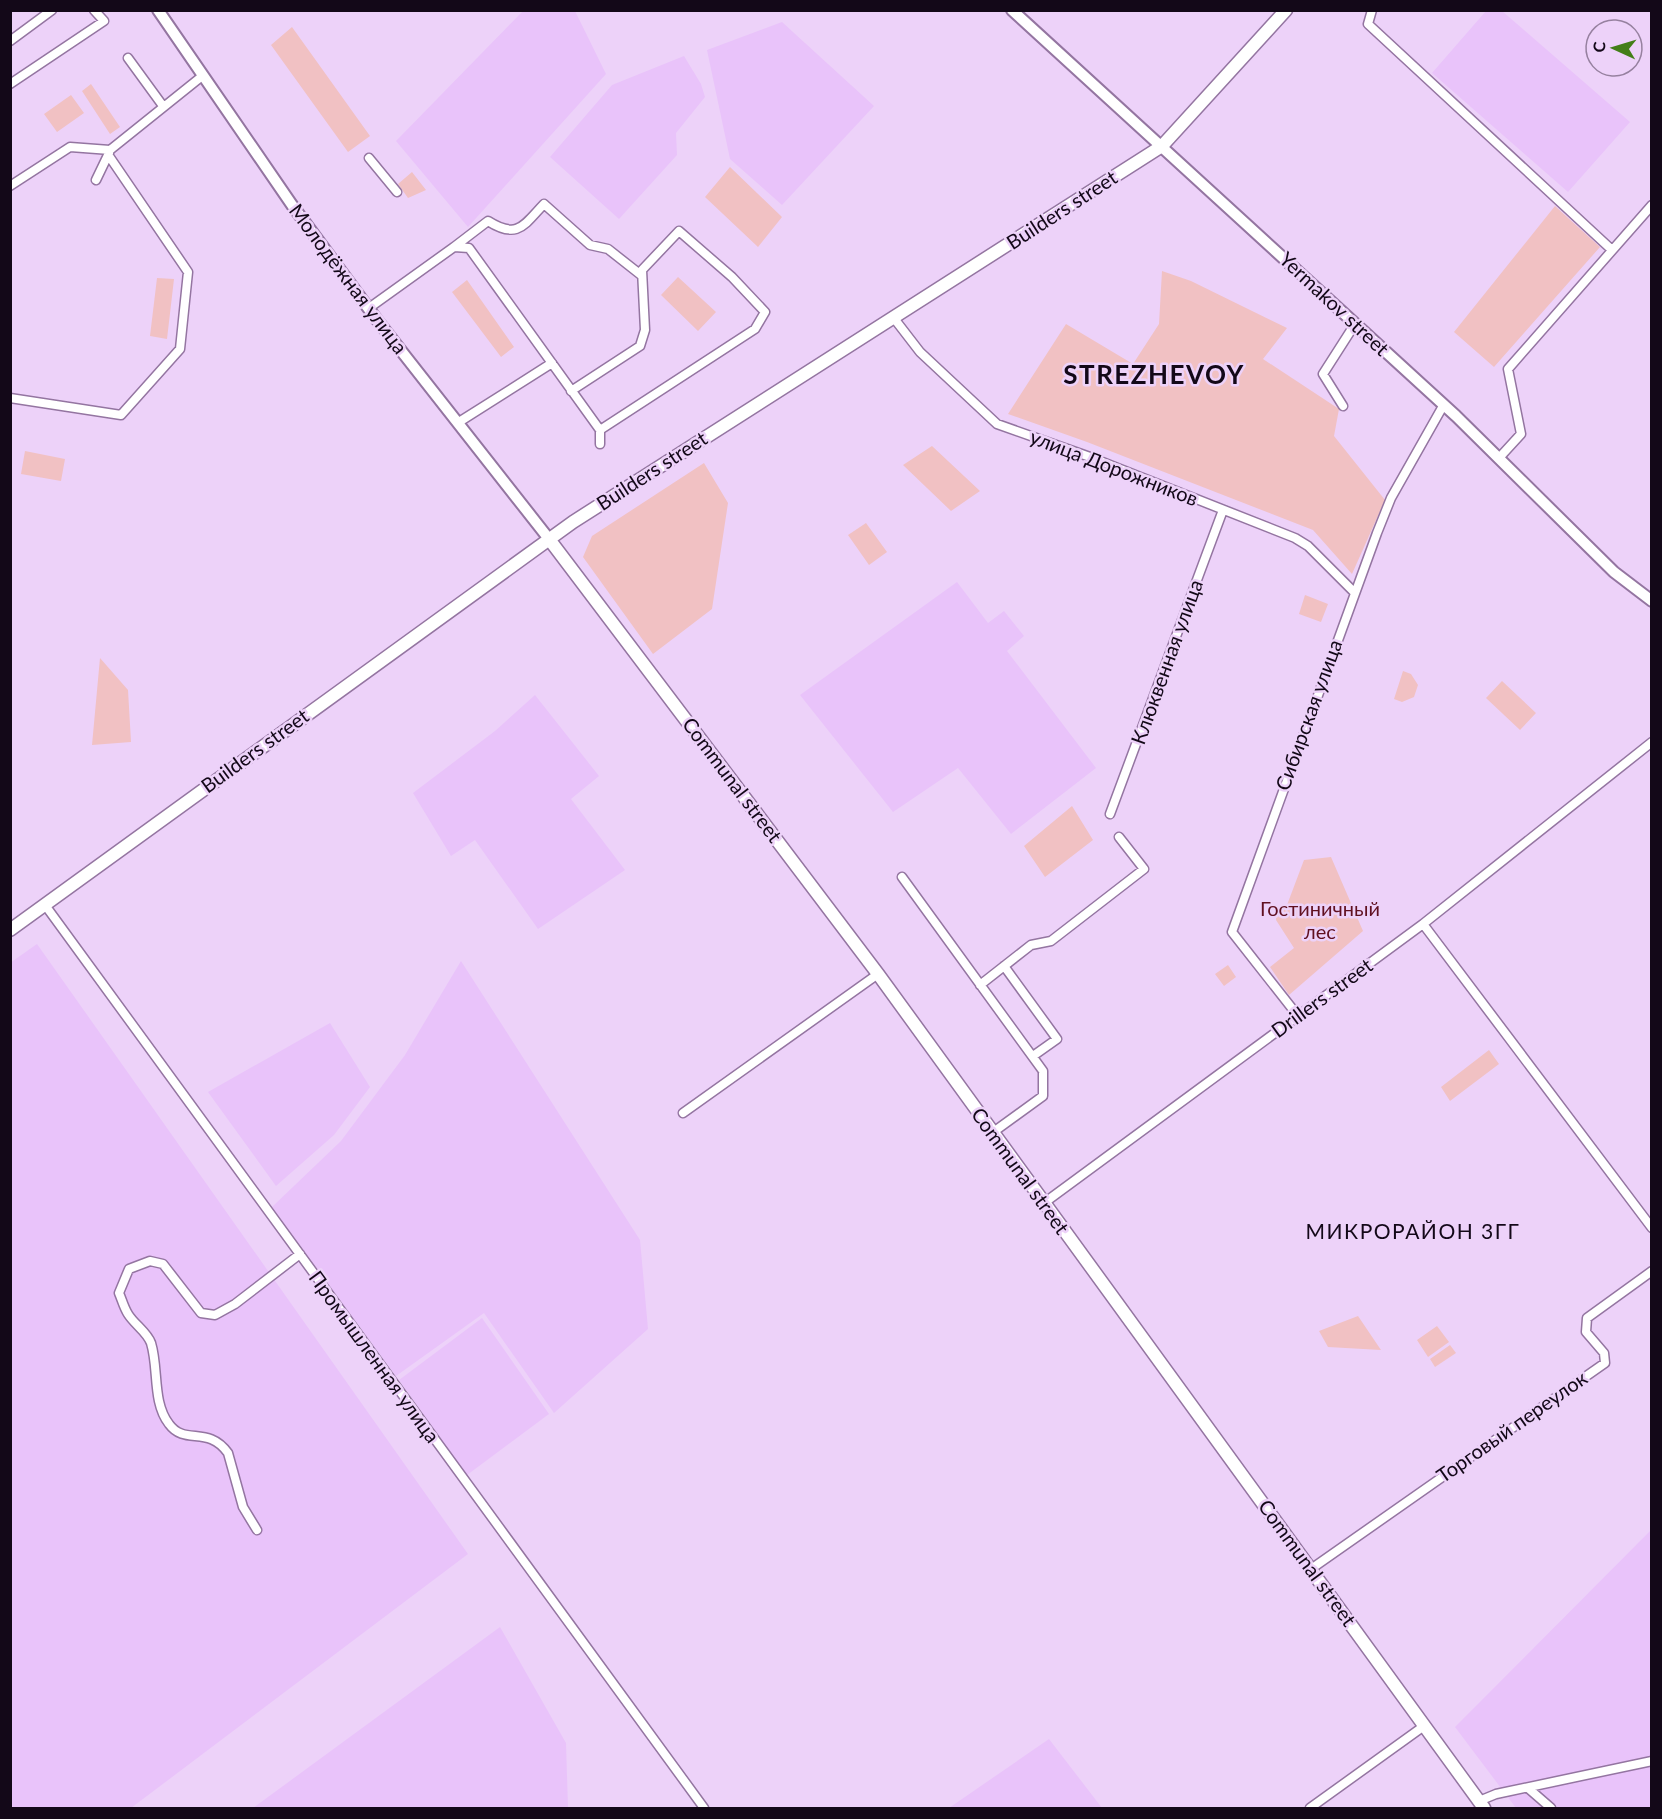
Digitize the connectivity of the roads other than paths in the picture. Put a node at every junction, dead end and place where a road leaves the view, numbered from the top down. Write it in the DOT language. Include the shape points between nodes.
graph roads {
  1 [pos="52,10"];
  2 [pos="94,10"];
  3 [pos="158,10"];
  4 [pos="1012,10"];
  5 [pos="1286,10"];
  6 [pos="1372,10"];
  7 [pos="10,41"];
  8 [pos="128,58"];
  9 [pos="201,77"];
  10 [pos="10,84"];
  11 [pos="164,106"];
  12 [pos="1162,146"];
  13 [pos="109,153"];
  14 [pos="369,158"];
  15 [pos="96,180"];
  16 [pos="10,186"];
  17 [pos="397,192"];
  18 [pos="1652,205"];
  19 [pos="454,247"];
  20 [pos="1612,250"];
  21 [pos="641,274"];
  22 [pos="369,308"];
  23 [pos="893,317"];
  24 [pos="1355,324"];
  25 [pos="552,363"];
  26 [pos="571,391"];
  27 [pos="10,398"];
  28 [pos="1342,406"];
  29 [pos="1443,406"];
  30 [pos="459,422"];
  31 [pos="600,430"];
  32 [pos="600,444"];
  33 [pos="1499,458"];
  34 [pos="1224,510"];
  35 [pos="549,539"];
  36 [pos="1354,592"];
  37 [pos="1652,601"];
  38 [pos="1652,742"];
  39 [pos="1110,814"];
  40 [pos="1119,837"];
  41 [pos="902,877"];
  42 [pos="45,905"];
  43 [pos="1423,924"];
  44 [pos="10,930"];
  45 [pos="1004,966"];
  46 [pos="878,974"];
  47 [pos="980,985"];
  48 [pos="1298,1016"];
  49 [pos="1033,1056"];
  50 [pos="683,1113"];
  51 [pos="992,1132"];
  52 [pos="1044,1203"];
  53 [pos="1652,1228"];
  54 [pos="300,1254"];
  55 [pos="1652,1271"];
  56 [pos="257,1530"];
  57 [pos="1311,1569"];
  58 [pos="1424,1726"];
  59 [pos="1652,1761"];
  60 [pos="1528,1788"];
  61 [pos="1481,1805"];
  62 [pos="704,1809"];
  63 [pos="1310,1809"];
  64 [pos="1551,1809"];
  1 -- 7 [label="street"];
  2 -- 10 [label="street" via="104,21"];
  3 -- 9 [label="street, Молодёжная улица"];
  4 -- 12 [label="street, Yermakov street"];
  5 -- 12 [label="main road, Builders street"];
  6 -- 20 [label="street" via="1368,24"];
  8 -- 11 [label="street"];
  9 -- 11 [label="street"];
  9 -- 22 [label="street, Молодёжная улица"];
  11 -- 13 [label="street"];
  12 -- 23 [label="main road, Builders street"];
  12 -- 24 [label="street, Yermakov street"];
  13 -- 15 [label="street"];
  13 -- 16 [label="street" via="70,147"];
  13 -- 27 [label="street" via="188,272 180,349 121,415"];
  14 -- 17 [label="street"];
  18 -- 20 [label="street"];
  19 -- 21 [label="street" via="488,221 520,229 544,204 590,245 609,249"];
  19 -- 22 [label="street"];
  19 -- 25 [label="street" via="469,248"];
  20 -- 33 [label="street" via="1508,369 1521,434"];
  21 -- 26 [label="street" via="645,330 640,346"];
  21 -- 31 [label="street" via="680,231 765,312 755,330"];
  22 -- 30 [label="street, Молодёжная улица"];
  23 -- 34 [label="street, улица Дорожников" via="921,352 997,424"];
  23 -- 35 [label="main road, Builders street"];
  24 -- 28 [label="street" via="1323,374"];
  24 -- 29 [label="street, Yermakov street"];
  25 -- 26 [label="street"];
  25 -- 30 [label="street"];
  26 -- 31 [label="street"];
  29 -- 33 [label="street, Yermakov street"];
  29 -- 36 [label="street, Сибирская улица" via="1391,498"];
  30 -- 35 [label="street, Молодёжная улица"];
  31 -- 32 [label="street"];
  33 -- 37 [label="street, Yermakov street" via="1614,572"];
  34 -- 36 [label="street, улица Дорожников" via="1308,546"];
  34 -- 39 [label="street, Клюквенная улица"];
  35 -- 42 [label="main road, Builders street"];
  35 -- 46 [label="main road, Communal street"];
  36 -- 48 [label="street, Сибирская улица" via="1232,932"];
  38 -- 43 [label="street, Drillers street"];
  40 -- 45 [label="street" via="1144,869 1051,941 1031,945"];
  41 -- 47 [label="street"];
  42 -- 44 [label="main road, Builders street"];
  42 -- 54 [label="street, Промышленная улица"];
  43 -- 48 [label="street, Drillers street"];
  43 -- 53 [label="street"];
  45 -- 47 [label="street"];
  45 -- 49 [label="street" via="1057,1039"];
  46 -- 50 [label="street"];
  46 -- 51 [label="main road, Communal street"];
  47 -- 49 [label="street"];
  48 -- 52 [label="street, Drillers street"];
  49 -- 51 [label="street" via="1043,1071 1043,1096"];
  51 -- 52 [label="main road, Communal street"];
  52 -- 57 [label="main road, Communal street"];
  54 -- 56 [label="street" via="235,1304 214,1315 201,1313 163,1264 150,1261 129,1269 119,1293 127,1313 150,1341 159,1402 168,1424 180,1434 213,1437 224,1446 243,1508"];
  54 -- 62 [label="street, Промышленная улица"];
  55 -- 57 [label="street, Торговый переулок" via="1587,1318 1586,1332 1604,1353 1605,1363"];
  57 -- 58 [label="main road, Communal street"];
  58 -- 61 [label="main road, Communal street"];
  58 -- 63 [label="street"];
  59 -- 60 [label="street"];
  60 -- 61 [label="street" via="1496,1794"];
  60 -- 64 [label="street"];
}
